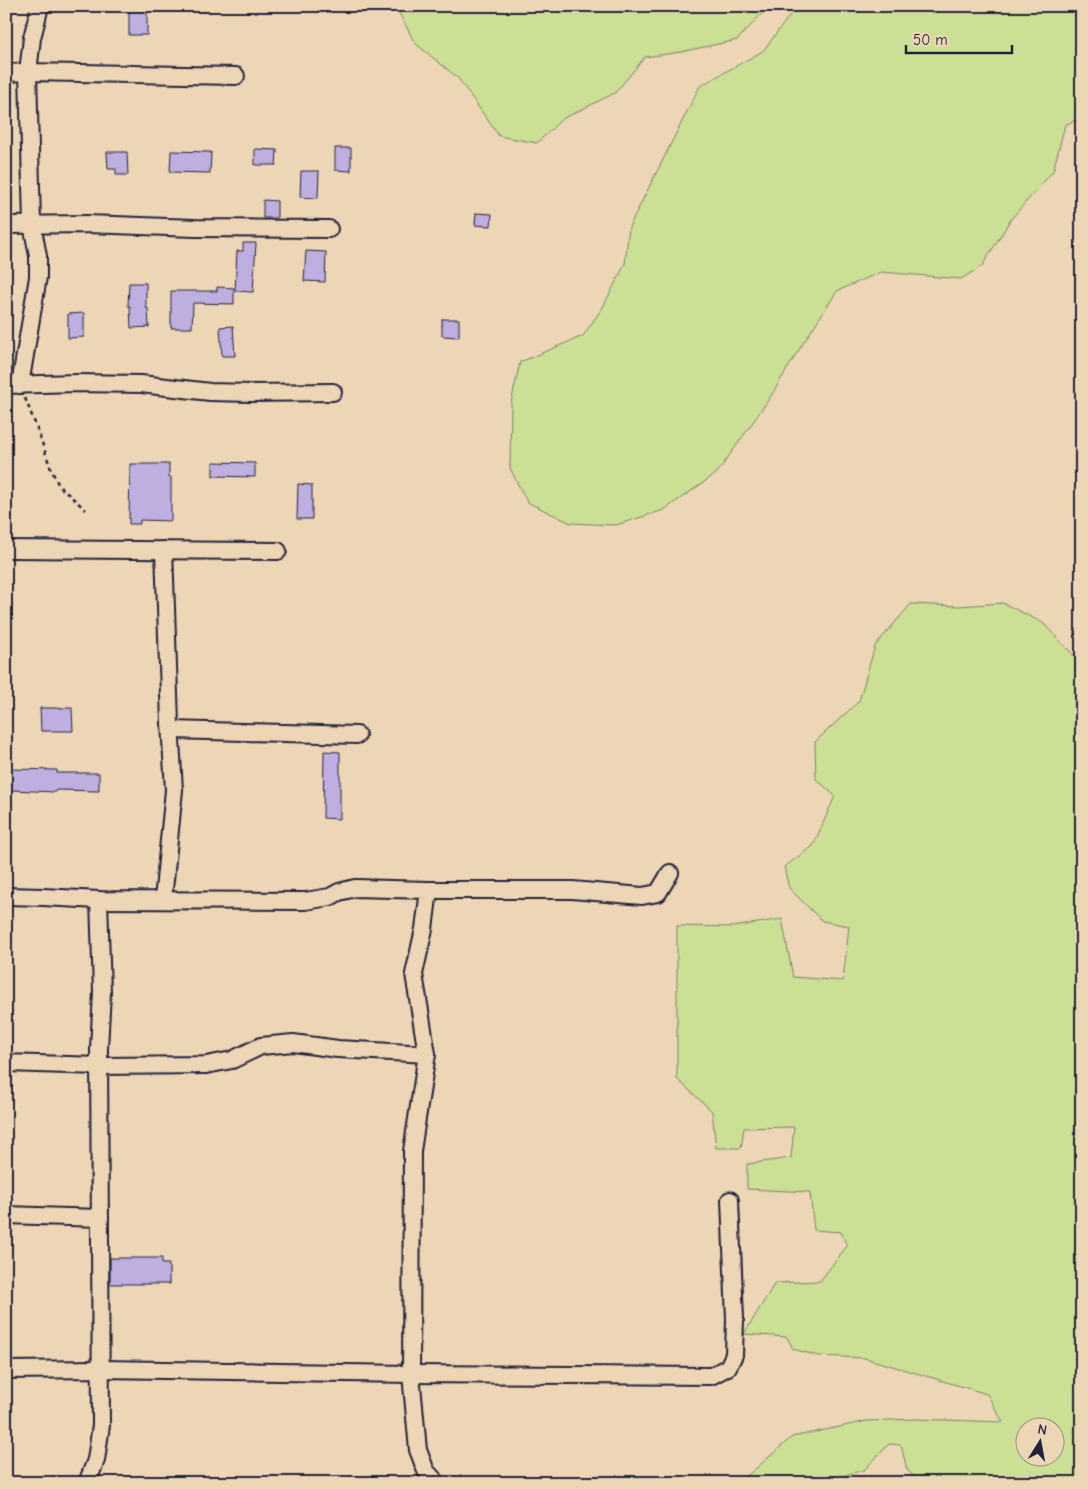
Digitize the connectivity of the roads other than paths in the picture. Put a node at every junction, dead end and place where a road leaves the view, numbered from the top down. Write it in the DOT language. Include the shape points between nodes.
graph roads {
  1 [pos="40,6"];
  2 [pos="28,72"];
  3 [pos="6,73"];
  4 [pos="236,76"];
  5 [pos="32,224"];
  6 [pos="6,225"];
  7 [pos="329,229"];
  8 [pos="13,385"];
  9 [pos="333,392"];
  10 [pos="6,548"];
  11 [pos="164,550"];
  12 [pos="278,552"];
  13 [pos="170,730"];
  14 [pos="357,735"];
  15 [pos="670,873"];
  16 [pos="429,890"];
  17 [pos="6,896"];
  18 [pos="100,900"];
  19 [pos="163,900"];
  20 [pos="427,1054"];
  21 [pos="6,1063"];
  22 [pos="99,1066"];
  23 [pos="730,1200"];
  24 [pos="6,1215"];
  25 [pos="100,1218"];
  26 [pos="100,1369"];
  27 [pos="6,1370"];
  28 [pos="411,1374"];
  29 [pos="87,1483"];
  30 [pos="437,1483"];
  1 -- 2 [label="street"];
  2 -- 3 [label="street"];
  2 -- 4 [label="street"];
  2 -- 5 [label="street"];
  5 -- 6 [label="street"];
  5 -- 7 [label="street"];
  5 -- 8 [label="street" via="38,277"];
  8 -- 9 [label="street" via="141,384 218,392"];
  10 -- 11 [label="street"];
  11 -- 12 [label="street"];
  11 -- 13 [label="street"];
  13 -- 14 [label="street"];
  13 -- 19 [label="street" via="174,790"];
  15 -- 16 [label="street" via="658,893 642,896 572,890"];
  16 -- 19 [label="street" via="354,888 330,897 305,900"];
  16 -- 20 [label="street" via="414,974"];
  17 -- 18 [label="street"];
  18 -- 19 [label="street"];
  18 -- 22 [label="street" via="102,992"];
  20 -- 22 [label="street" via="293,1043 261,1046 232,1060 206,1065"];
  20 -- 28 [label="street" via="412,1151"];
  21 -- 22 [label="street"];
  22 -- 25 [label="street"];
  23 -- 28 [label="street" via="734,1356 728,1367 720,1372 711,1376"];
  24 -- 25 [label="street"];
  25 -- 26 [label="street"];
  26 -- 27 [label="street"];
  26 -- 28 [label="street"];
  26 -- 29 [label="street" via="101,1426 96,1460"];
  28 -- 30 [label="street" via="418,1450 426,1471"];
}
